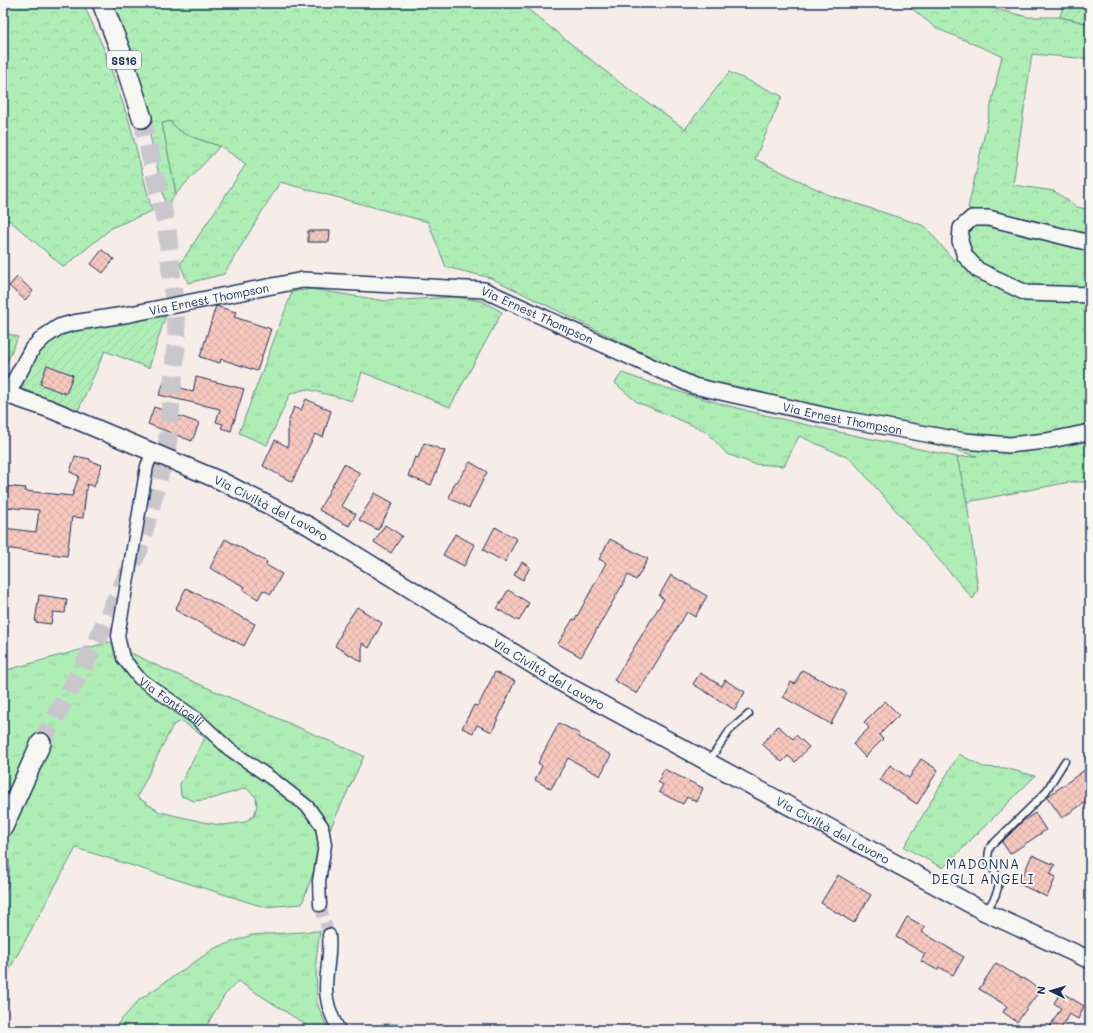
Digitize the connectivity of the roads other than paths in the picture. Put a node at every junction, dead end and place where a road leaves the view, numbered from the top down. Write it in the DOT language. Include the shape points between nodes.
graph roads {
  1 [pos="102,3"];
  2 [pos="142,118"];
  3 [pos="1090,243"];
  4 [pos="1090,295"];
  5 [pos="4,394"];
  6 [pos="1090,432"];
  7 [pos="153,452"];
  8 [pos="749,714"];
  9 [pos="41,743"];
  10 [pos="1066,761"];
  11 [pos="708,762"];
  12 [pos="3,827"];
  13 [pos="320,905"];
  14 [pos="985,912"];
  15 [pos="329,935"];
  16 [pos="1088,956"];
  17 [pos="339,1030"];
  1 -- 2 [label="main road, SS16"];
  3 -- 4 [label="street" via="988,218 972,218 961,228 960,241 965,256 978,270 1026,293"];
  5 -- 6 [label="street, Via Ernest Thompson" via="32,349 58,327 303,280 484,290 694,386 832,417 965,441 1009,445"];
  5 -- 7 [label="main road, Via Civiltà del Lavoro" via="50,408"];
  7 -- 11 [label="main road, Via Civiltà del Lavoro" via="221,481 309,526 564,684"];
  7 -- 13 [label="street, Via Fonticelli" via="148,466 118,636 123,658 139,678 197,719 229,749 308,808 322,826 325,846 319,881"];
  8 -- 11 [label="lane" via="730,730"];
  9 -- 12 [label="main road"];
  10 -- 14 [label="lane" via="1045,793 990,848 988,863 998,877 998,887 995,898"];
  11 -- 14 [label="main road, Via Civiltà del Lavoro"];
  14 -- 16 [label="main road, Via Civiltà del Lavoro"];
  15 -- 17 [label="street" via="326,989 333,1019"];
}
